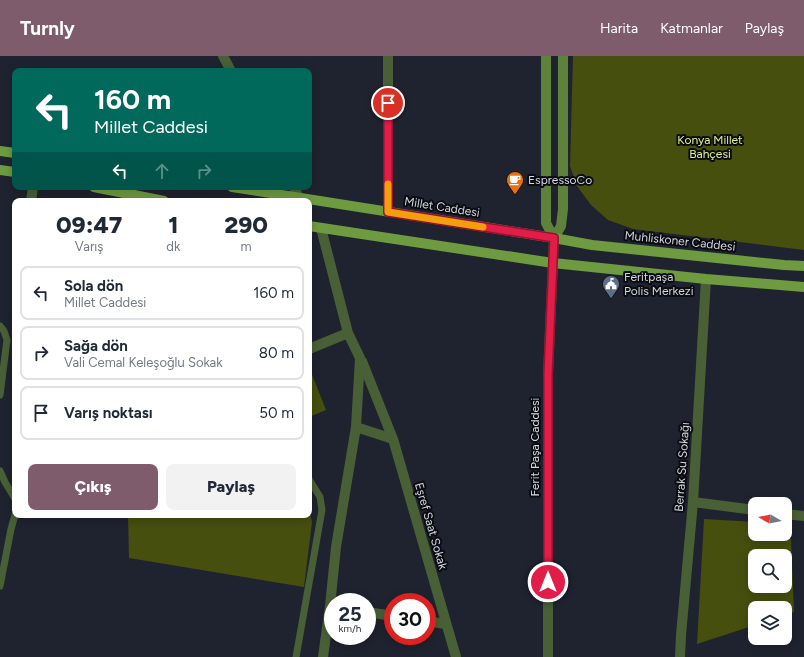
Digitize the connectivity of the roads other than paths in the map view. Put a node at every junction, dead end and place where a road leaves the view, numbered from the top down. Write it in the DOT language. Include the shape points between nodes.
graph roads {
  1 [pos="223,56"];
  2 [pos="388,56"];
  3 [pos="546,56"];
  4 [pos="563,56"];
  5 [pos="229,68"];
  6 [pos="0,151"];
  7 [pos="12,153"];
  8 [pos="0,170"];
  9 [pos="12,172"];
  10 [pos="109,190"];
  11 [pos="250,190"];
  12 [pos="295,190"];
  13 [pos="149,198"];
  14 [pos="299,198"];
  15 [pos="312,200"];
  16 [pos="388,212"];
  17 [pos="312,226"];
  18 [pos="321,228"];
  19 [pos="554,238"];
  20 [pos="553,263"];
  21 [pos="804,266"];
  22 [pos="706,279"];
  23 [pos="804,287"];
  24 [pos="0,326"];
  25 [pos="348,333"];
  26 [pos="312,348"];
  27 [pos="360,358"];
  28 [pos="0,395"];
  29 [pos="356,427"];
  30 [pos="393,439"];
  31 [pos="0,471"];
  32 [pos="2,482"];
  33 [pos="312,484"];
  34 [pos="12,495"];
  35 [pos="693,502"];
  36 [pos="748,509"];
  37 [pos="792,515"];
  38 [pos="804,516"];
  39 [pos="14,518"];
  40 [pos="0,586"];
  41 [pos="333,593"];
  42 [pos="436,622"];
  43 [pos="445,624"];
  44 [pos="325,645"];
  45 [pos="296,657"];
  46 [pos="323,657"];
  47 [pos="456,657"];
  48 [pos="548,657"];
  49 [pos="680,657"];
  1 -- 5 [label="street"];
  2 -- 16 [label="street"];
  3 -- 19 [label="main road, Ferit Paşa Caddesi" via="546,223"];
  4 -- 19 [label="main road, Ferit Paşa Caddesi" via="563,209 561,226"];
  6 -- 7 [label="main road"];
  8 -- 9 [label="main road"];
  10 -- 13 [label="main road"];
  11 -- 14 [label="main road, Millet Caddesi"];
  12 -- 14 [label="street"];
  15 -- 16 [label="main road, Millet Caddesi"];
  16 -- 19 [label="main road, Millet Caddesi"];
  17 -- 18 [label="main road"];
  18 -- 20 [label="main road"];
  18 -- 25 [label="street, Eşref Saat Sokak"];
  19 -- 20 [label="street, Ferit Paşa Caddesi"];
  19 -- 21 [label="main road, Muhliskoner Caddesi" via="600,246"];
  20 -- 22 [label="main road"];
  20 -- 48 [label="street, Ferit Paşa Caddesi" via="548,375"];
  22 -- 23 [label="main road"];
  22 -- 35 [label="street, Berrak Su Sokağı"];
  24 -- 28 [label="lane" via="7,340"];
  25 -- 26 [label="street"];
  25 -- 27 [label="street, Eşref Saat Sokak"];
  27 -- 29 [label="street"];
  27 -- 30 [label="street, Eşref Saat Sokak"];
  29 -- 30 [label="street"];
  29 -- 41 [label="street" via="336,547"];
  30 -- 43 [label="street, Eşref Saat Sokak"];
  31 -- 32 [label="lane"];
  32 -- 34 [label="lane"];
  33 -- 45 [label="lane" via="320,497 322,510"];
  35 -- 36 [label="street"];
  35 -- 49 [label="street, Berrak Su Sokağı"];
  37 -- 38 [label="street"];
  39 -- 40 [label="lane"];
  42 -- 43 [label="street"];
  43 -- 47 [label="street, Eşref Saat Sokak"];
  44 -- 46 [label="street"];
}
